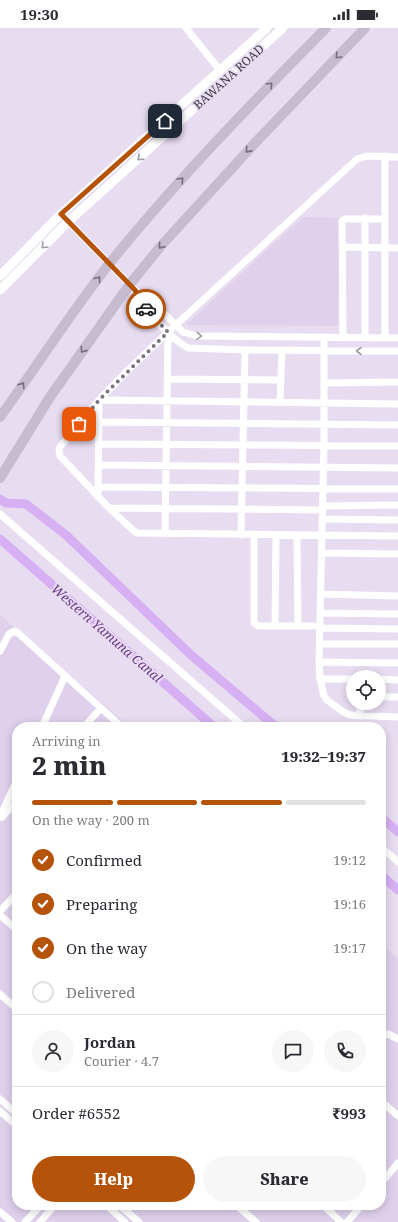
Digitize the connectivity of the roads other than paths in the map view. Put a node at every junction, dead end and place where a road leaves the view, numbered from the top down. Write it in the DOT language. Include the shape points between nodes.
graph roads {
  1 [pos="186,28"];
  2 [pos="267,28"];
  3 [pos="282,28"];
  4 [pos="326,28"];
  5 [pos="365,28"];
  6 [pos="220,71"];
  7 [pos="226,79"];
  8 [pos="385,156"];
  9 [pos="398,157"];
  10 [pos="61,214"];
  11 [pos="365,218"];
  12 [pos="385,219"];
  13 [pos="68,222"];
  14 [pos="342,247"];
  15 [pos="365,248"];
  16 [pos="398,248"];
  17 [pos="385,249"];
  18 [pos="110,263"];
  19 [pos="0,276"];
  20 [pos="133,287"];
  21 [pos="0,290"];
  22 [pos="175,325"];
  23 [pos="168,332"];
  24 [pos="324,338"];
  25 [pos="342,338"];
  26 [pos="364,338"];
  27 [pos="385,338"];
  28 [pos="398,338"];
  29 [pos="245,350"];
  30 [pos="282,350"];
  31 [pos="324,351"];
  32 [pos="398,351"];
  33 [pos="167,379"];
  34 [pos="244,379"];
  35 [pos="281,380"];
  36 [pos="398,382"];
  37 [pos="324,383"];
  38 [pos="99,400"];
  39 [pos="167,401"];
  40 [pos="243,402"];
  41 [pos="280,402"];
  42 [pos="324,403"];
  43 [pos="398,404"];
  44 [pos="0,417"];
  45 [pos="98,422"];
  46 [pos="166,422"];
  47 [pos="243,423"];
  48 [pos="324,425"];
  49 [pos="398,425"];
  50 [pos="98,444"];
  51 [pos="166,444"];
  52 [pos="242,444"];
  53 [pos="324,444"];
  54 [pos="398,446"];
  55 [pos="98,465"];
  56 [pos="166,466"];
  57 [pos="242,467"];
  58 [pos="324,467"];
  59 [pos="398,468"];
  60 [pos="0,478"];
  61 [pos="98,487"];
  62 [pos="165,488"];
  63 [pos="242,488"];
  64 [pos="323,489"];
  65 [pos="398,489"];
  66 [pos="98,497"];
  67 [pos="398,505"];
  68 [pos="109,508"];
  69 [pos="323,508"];
  70 [pos="165,509"];
  71 [pos="241,509"];
  72 [pos="0,514"];
  73 [pos="322,519"];
  74 [pos="398,520"];
  75 [pos="165,534"];
  76 [pos="241,535"];
  77 [pos="254,535"];
  78 [pos="276,535"];
  79 [pos="297,535"];
  80 [pos="322,535"];
  81 [pos="398,536"];
  82 [pos="322,553"];
  83 [pos="398,554"];
  84 [pos="321,594"];
  85 [pos="398,596"];
  86 [pos="320,613"];
  87 [pos="398,614"];
  88 [pos="275,626"];
  89 [pos="298,626"];
  90 [pos="320,627"];
  91 [pos="398,629"];
  92 [pos="320,644"];
  93 [pos="398,644"];
  94 [pos="0,651"];
  95 [pos="319,662"];
  96 [pos="398,663"];
  97 [pos="65,676"];
  98 [pos="320,679"];
  99 [pos="346,679"];
  100 [pos="386,680"];
  101 [pos="398,680"];
  102 [pos="386,697"];
  103 [pos="398,697"];
  104 [pos="101,708"];
  105 [pos="360,710"];
  106 [pos="360,716"];
  107 [pos="398,717"];
  108 [pos="44,722"];
  109 [pos="88,722"];
  110 [pos="116,722"];
  111 [pos="238,722"];
  112 [pos="12,791"];
  113 [pos="12,806"];
  114 [pos="0,818"];
  115 [pos="386,851"];
  116 [pos="398,862"];
  117 [pos="12,898"];
  118 [pos="0,911"];
  119 [pos="0,915"];
  120 [pos="12,926"];
  121 [pos="0,994"];
  122 [pos="12,1005"];
  123 [pos="386,1035"];
  124 [pos="398,1039"];
  125 [pos="0,1099"];
  126 [pos="386,1105"];
  127 [pos="12,1110"];
  128 [pos="0,1111"];
  129 [pos="398,1116"];
  130 [pos="12,1122"];
  131 [pos="398,1163"];
  132 [pos="386,1176"];
  133 [pos="37,1210"];
  134 [pos="51,1210"];
  135 [pos="112,1210"];
  136 [pos="126,1210"];
  137 [pos="242,1210"];
  138 [pos="328,1210"];
  139 [pos="358,1210"];
  140 [pos="0,1212"];
  141 [pos="12,1222"];
  142 [pos="26,1222"];
  143 [pos="40,1222"];
  144 [pos="125,1222"];
  145 [pos="139,1222"];
  146 [pos="256,1222"];
  147 [pos="340,1222"];
  148 [pos="347,1222"];
  1 -- 6 [label="street"];
  2 -- 6 [label="street, BAWANA ROAD"];
  3 -- 7 [label="street, BAWANA ROAD"];
  18 -- 4 [label="main road, one-way" via="160,203"];
  5 -- 20 [label="main road, one-way" via="160,247"];
  6 -- 7 [label="street"];
  6 -- 10 [label="street, BAWANA ROAD"];
  7 -- 13 [label="street, BAWANA ROAD, one-way"];
  8 -- 9 [label="street"];
  8 -- 12 [label="street"];
  8 -- 22 [label="street" via="357,159"];
  10 -- 13 [label="street"];
  10 -- 19 [label="street, BAWANA ROAD"];
  11 -- 12 [label="street"];
  11 -- 14 [label="street" via="343,220"];
  11 -- 15 [label="street"];
  12 -- 17 [label="street"];
  13 -- 18 [label="street"];
  13 -- 21 [label="street, BAWANA ROAD, one-way"];
  14 -- 15 [label="street"];
  14 -- 25 [label="street"];
  15 -- 17 [label="street"];
  15 -- 26 [label="street"];
  16 -- 17 [label="street"];
  17 -- 27 [label="street"];
  18 -- 20 [label="street"];
  44 -- 18 [label="main road, one-way"];
  20 -- 22 [label="street" via="146,296"];
  20 -- 23 [label="street" via="141,303"];
  20 -- 60 [label="main road, one-way" via="50,397"];
  22 -- 23 [label="street"];
  22 -- 24 [label="street, one-way" via="183,332 197,336"];
  23 -- 29 [label="street" via="188,348"];
  23 -- 33 [label="street"];
  23 -- 38 [label="street"];
  24 -- 25 [label="street"];
  24 -- 31 [label="street"];
  25 -- 26 [label="street"];
  26 -- 27 [label="street"];
  27 -- 28 [label="street"];
  29 -- 30 [label="street"];
  29 -- 34 [label="street"];
  30 -- 31 [label="street"];
  30 -- 35 [label="street"];
  32 -- 31 [label="street, one-way"];
  31 -- 37 [label="street"];
  33 -- 34 [label="street"];
  33 -- 39 [label="street"];
  34 -- 35 [label="street"];
  34 -- 40 [label="street"];
  35 -- 41 [label="street"];
  36 -- 37 [label="street"];
  37 -- 42 [label="street"];
  38 -- 39 [label="street"];
  38 -- 45 [label="street"];
  38 -- 66 [label="street" via="59,450 60,456"];
  39 -- 40 [label="street"];
  39 -- 46 [label="street"];
  40 -- 41 [label="street"];
  40 -- 47 [label="street"];
  41 -- 42 [label="street"];
  42 -- 43 [label="street"];
  42 -- 48 [label="street"];
  45 -- 46 [label="street"];
  45 -- 50 [label="street"];
  46 -- 47 [label="street"];
  46 -- 51 [label="street"];
  47 -- 48 [label="street"];
  47 -- 52 [label="street"];
  48 -- 49 [label="street"];
  48 -- 53 [label="street"];
  50 -- 51 [label="street"];
  50 -- 55 [label="street"];
  51 -- 52 [label="street"];
  51 -- 56 [label="street"];
  52 -- 53 [label="street"];
  52 -- 57 [label="street"];
  53 -- 54 [label="street"];
  53 -- 58 [label="street"];
  55 -- 56 [label="street"];
  55 -- 61 [label="street"];
  56 -- 57 [label="street"];
  56 -- 62 [label="street"];
  57 -- 58 [label="street"];
  57 -- 63 [label="street"];
  58 -- 59 [label="street"];
  58 -- 64 [label="street"];
  61 -- 62 [label="street"];
  61 -- 66 [label="street"];
  62 -- 63 [label="street"];
  62 -- 70 [label="street"];
  63 -- 64 [label="street"];
  63 -- 71 [label="street"];
  64 -- 65 [label="street"];
  64 -- 69 [label="street"];
  66 -- 68 [label="street"];
  67 -- 69 [label="street"];
  68 -- 70 [label="street"];
  68 -- 75 [label="street" via="137,533"];
  69 -- 71 [label="street"];
  69 -- 73 [label="street"];
  70 -- 71 [label="street"];
  70 -- 75 [label="street"];
  71 -- 76 [label="street"];
  72 -- 111 [label="street"];
  73 -- 74 [label="street"];
  73 -- 80 [label="street"];
  75 -- 76 [label="street"];
  76 -- 77 [label="street"];
  77 -- 78 [label="street"];
  77 -- 88 [label="street" via="254,623 258,626"];
  78 -- 79 [label="street"];
  78 -- 88 [label="street"];
  79 -- 80 [label="street"];
  79 -- 89 [label="street"];
  80 -- 81 [label="street"];
  80 -- 82 [label="street"];
  82 -- 83 [label="street"];
  82 -- 84 [label="street"];
  84 -- 85 [label="street"];
  84 -- 86 [label="street"];
  86 -- 87 [label="street"];
  86 -- 90 [label="street"];
  88 -- 89 [label="street"];
  89 -- 90 [label="street"];
  90 -- 91 [label="street"];
  90 -- 92 [label="street"];
  92 -- 93 [label="street"];
  92 -- 95 [label="street"];
  94 -- 97 [label="street" via="9,634 15,631"];
  95 -- 96 [label="street"];
  95 -- 98 [label="street"];
  97 -- 104 [label="street"];
  97 -- 108 [label="street"];
  98 -- 99 [label="street"];
  98 -- 106 [label="street" via="327,700 346,714"];
  100 -- 101 [label="street"];
  102 -- 103 [label="street"];
  104 -- 109 [label="street"];
  104 -- 110 [label="street"];
  105 -- 106 [label="street"];
  106 -- 107 [label="street"];
  112 -- 114 [label="street"];
  113 -- 114 [label="street"];
  115 -- 116 [label="street"];
  117 -- 118 [label="street"];
  119 -- 120 [label="street"];
  121 -- 122 [label="street"];
  123 -- 124 [label="street"];
  125 -- 127 [label="street"];
  126 -- 129 [label="street"];
  128 -- 130 [label="street"];
  131 -- 132 [label="street"];
  133 -- 142 [label="street"];
  134 -- 143 [label="street"];
  135 -- 144 [label="street"];
  136 -- 145 [label="street"];
  137 -- 146 [label="street"];
  138 -- 147 [label="street"];
  139 -- 148 [label="street"];
  140 -- 141 [label="street"];
}
